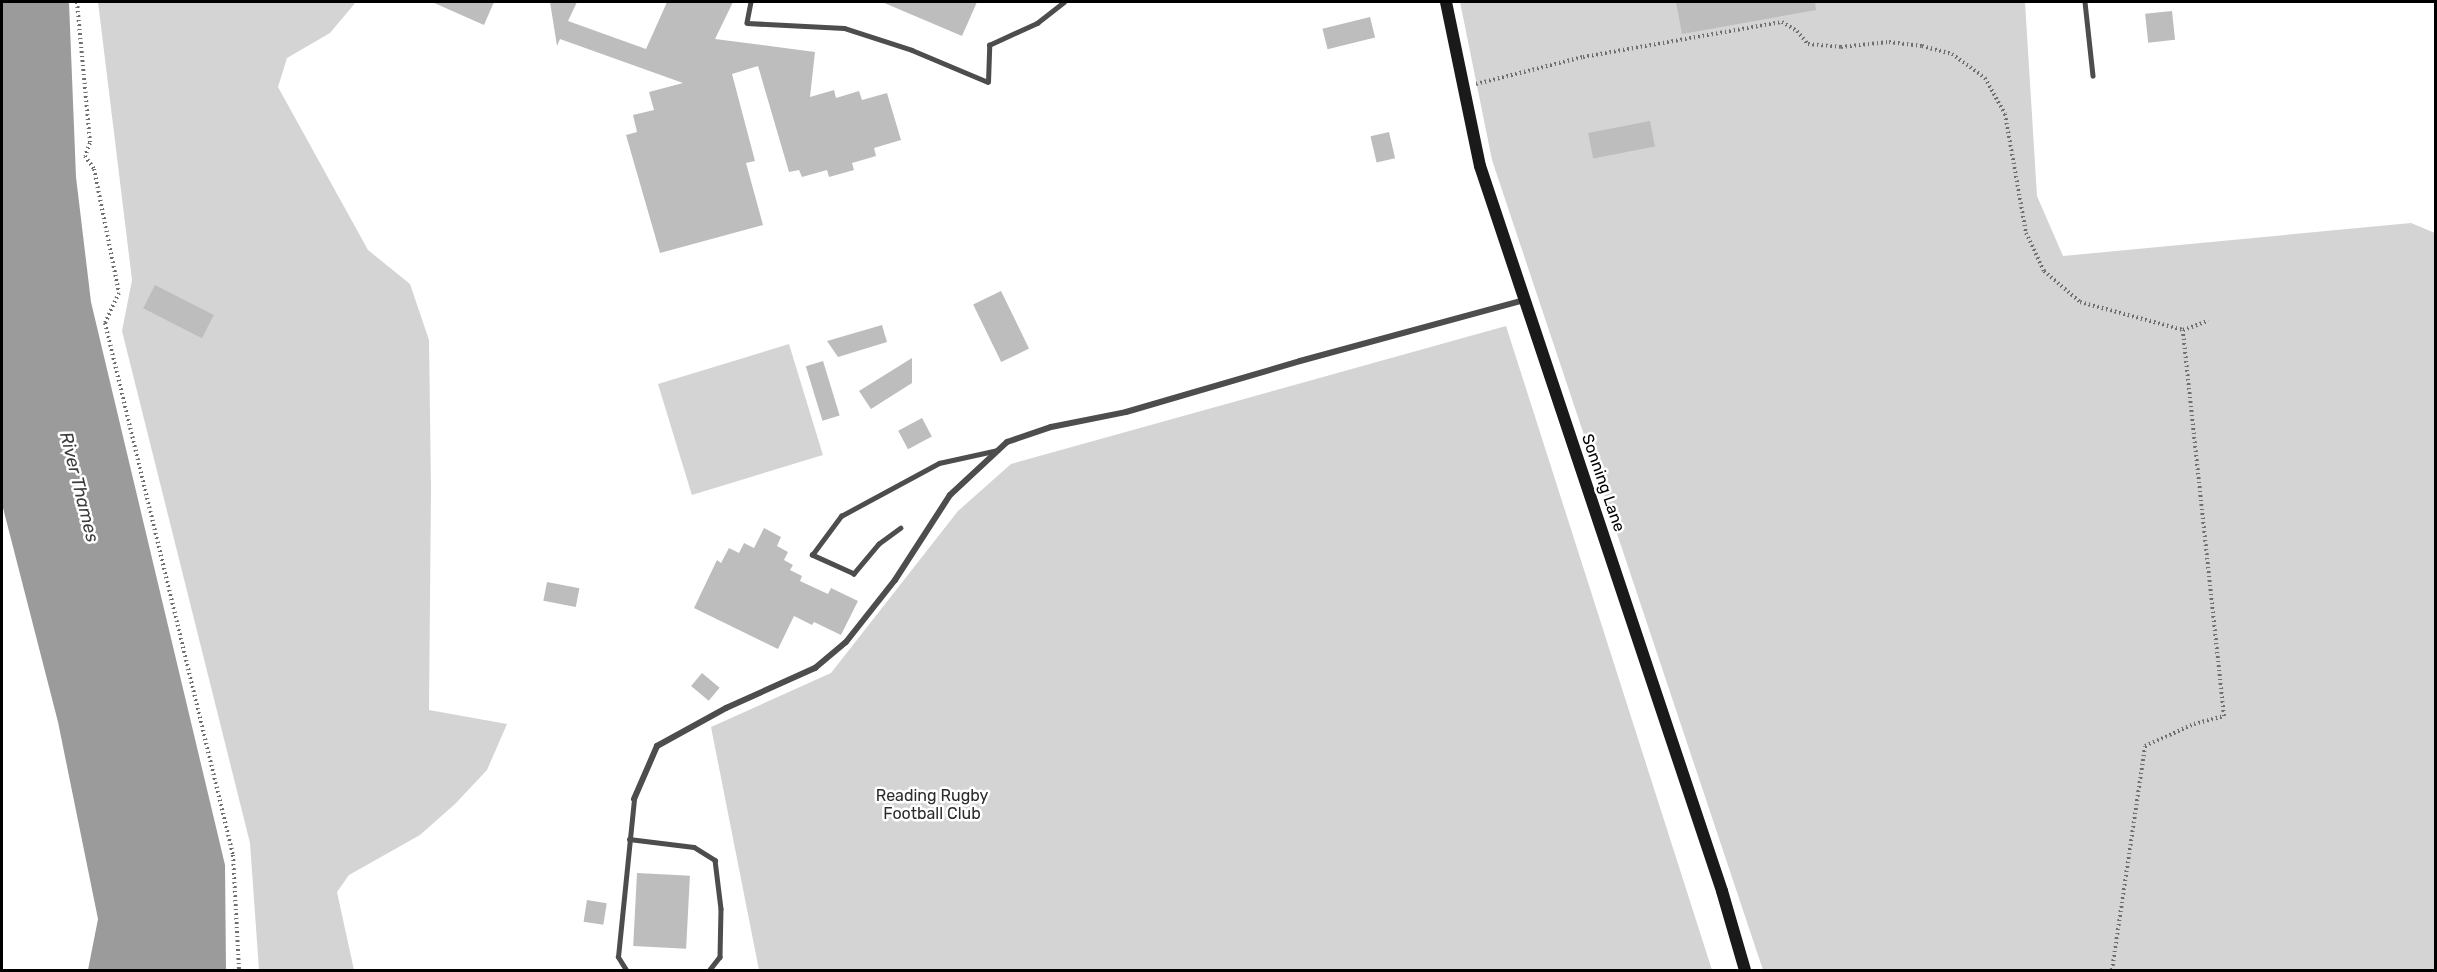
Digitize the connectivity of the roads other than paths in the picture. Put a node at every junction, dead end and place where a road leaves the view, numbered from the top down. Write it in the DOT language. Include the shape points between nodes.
graph roads {
  1 [pos="751,2"];
  2 [pos="1064,2"];
  3 [pos="1446,2"];
  4 [pos="2085,2"];
  5 [pos="2093,76"];
  6 [pos="1525,300"];
  7 [pos="999,450"];
  8 [pos="901,528"];
  9 [pos="634,799"];
  10 [pos="629,838"];
  11 [pos="626,970"];
  12 [pos="710,970"];
  13 [pos="1745,970"];
  1 -- 2 [label="lane" via="747,23 844,28 912,50 988,82 989,45 1037,24"];
  3 -- 6 [label="main road, Sonning Lane" via="1480,166"];
  4 -- 5 [label="lane"];
  6 -- 7 [label="street" via="1300,360 1126,412 1051,427 1006,442"];
  6 -- 13 [label="main road, Sonning Lane"];
  7 -- 8 [label="lane" via="939,463 841,516 812,555 854,574 879,544"];
  7 -- 9 [label="street" via="950,495 895,580 846,642 815,668 726,708 657,746"];
  9 -- 10 [label="lane"];
  10 -- 11 [label="lane" via="618,957"];
  10 -- 12 [label="lane" via="694,847 715,860 721,909 720,957"];
}
